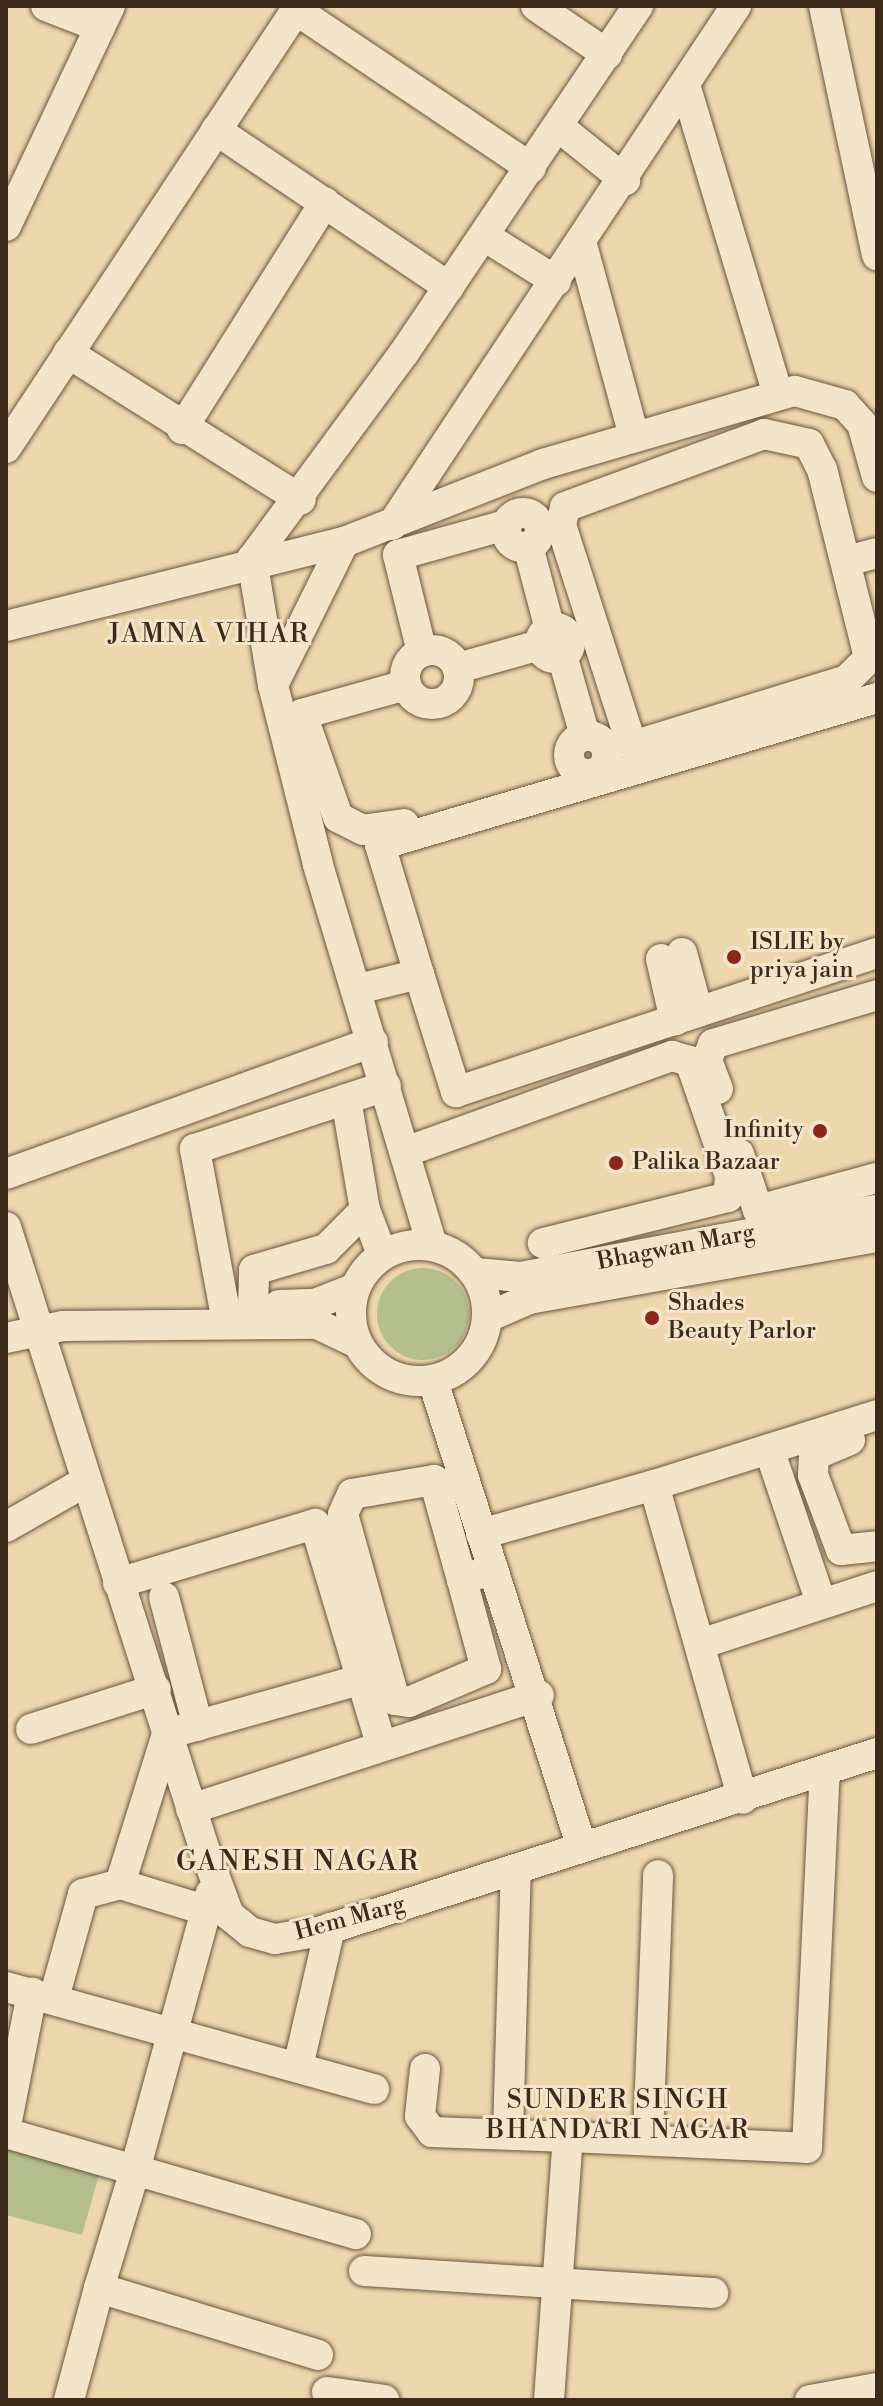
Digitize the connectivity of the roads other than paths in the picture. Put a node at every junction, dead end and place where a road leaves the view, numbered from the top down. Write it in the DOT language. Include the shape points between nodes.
graph roads {
  1 [pos="46,6"];
  2 [pos="536,6"];
  3 [pos="638,6"];
  4 [pos="736,6"];
  5 [pos="824,6"];
  6 [pos="293,8"];
  7 [pos="105,16"];
  8 [pos="607,54"];
  9 [pos="686,88"];
  10 [pos="559,127"];
  11 [pos="216,130"];
  12 [pos="531,168"];
  13 [pos="625,180"];
  14 [pos="325,202"];
  15 [pos="6,226"];
  16 [pos="484,236"];
  17 [pos="582,245"];
  18 [pos="877,255"];
  19 [pos="556,281"];
  20 [pos="449,287"];
  21 [pos="68,353"];
  22 [pos="778,394"];
  23 [pos="182,429"];
  24 [pos="634,437"];
  25 [pos="6,448"];
  26 [pos="877,477"];
  27 [pos="301,500"];
  28 [pos="392,525"];
  29 [pos="344,542"];
  30 [pos="877,553"];
  31 [pos="252,559"];
  32 [pos="847,561"];
  33 [pos="6,626"];
  34 [pos="551,643"];
  35 [pos="422,652"];
  36 [pos="458,668"];
  37 [pos="273,685"];
  38 [pos="406,685"];
  39 [pos="877,698"];
  40 [pos="292,716"];
  41 [pos="877,953"];
  42 [pos="671,956"];
  43 [pos="419,974"];
  44 [pos="358,989"];
  45 [pos="877,995"];
  46 [pos="686,1016"];
  47 [pos="373,1042"];
  48 [pos="386,1086"];
  49 [pos="346,1099"];
  50 [pos="405,1152"];
  51 [pos="6,1174"];
  52 [pos="877,1178"];
  53 [pos="365,1210"];
  54 [pos="877,1210"];
  55 [pos="6,1227"];
  56 [pos="877,1237"];
  57 [pos="543,1243"];
  58 [pos="432,1245"];
  59 [pos="382,1254"];
  60 [pos="216,1267"];
  61 [pos="254,1270"];
  62 [pos="475,1273"];
  63 [pos="353,1289"];
  64 [pos="238,1306"];
  65 [pos="488,1317"];
  66 [pos="6,1320"];
  67 [pos="41,1320"];
  68 [pos="6,1338"];
  69 [pos="355,1342"];
  70 [pos="433,1381"];
  71 [pos="877,1415"];
  72 [pos="877,1432"];
  73 [pos="769,1449"];
  74 [pos="83,1483"];
  75 [pos="654,1485"];
  76 [pos="6,1527"];
  77 [pos="481,1534"];
  78 [pos="877,1546"];
  79 [pos="493,1569"];
  80 [pos="462,1580"];
  81 [pos="118,1583"];
  82 [pos="877,1586"];
  83 [pos="164,1597"];
  84 [pos="821,1603"];
  85 [pos="700,1644"];
  86 [pos="363,1679"];
  87 [pos="156,1689"];
  88 [pos="539,1695"];
  89 [pos="198,1726"];
  90 [pos="31,1729"];
  91 [pos="167,1734"];
  92 [pos="381,1744"];
  93 [pos="877,1753"];
  94 [pos="825,1770"];
  95 [pos="743,1799"];
  96 [pos="191,1809"];
  97 [pos="582,1848"];
  98 [pos="516,1869"];
  99 [pos="658,1875"];
  100 [pos="215,1878"];
  101 [pos="120,1884"];
  102 [pos="205,1910"];
  103 [pos="330,1928"];
  104 [pos="31,1993"];
  105 [pos="169,2029"];
  106 [pos="298,2067"];
  107 [pos="425,2069"];
  108 [pos="374,2089"];
  109 [pos="6,2126"];
  110 [pos="6,2133"];
  111 [pos="508,2133"];
  112 [pos="568,2137"];
  113 [pos="648,2139"];
  114 [pos="135,2170"];
  115 [pos="356,2234"];
  116 [pos="364,2271"];
  117 [pos="560,2283"];
  118 [pos="99,2288"];
  119 [pos="713,2293"];
  120 [pos="318,2355"];
  121 [pos="877,2388"];
  122 [pos="327,2392"];
  123 [pos="69,2400"];
  124 [pos="384,2400"];
  125 [pos="549,2400"];
  126 [pos="810,2400"];
  1 -- 7 [label="street"];
  2 -- 8 [label="street"];
  3 -- 8 [label="street"];
  4 -- 9 [label="street"];
  5 -- 18 [label="street"];
  6 -- 11 [label="street"];
  6 -- 12 [label="street"];
  7 -- 15 [label="street"];
  8 -- 10 [label="street"];
  9 -- 13 [label="street"];
  9 -- 22 [label="street"];
  10 -- 12 [label="street"];
  10 -- 13 [label="street"];
  11 -- 14 [label="street"];
  11 -- 21 [label="street"];
  12 -- 16 [label="street"];
  13 -- 17 [label="street"];
  14 -- 20 [label="street"];
  14 -- 23 [label="street"];
  16 -- 19 [label="street"];
  16 -- 20 [label="street"];
  17 -- 19 [label="street"];
  17 -- 24 [label="street"];
  19 -- 28 [label="street"];
  20 -- 27 [label="street"];
  21 -- 23 [label="street"];
  21 -- 25 [label="street"];
  22 -- 24 [label="street"];
  22 -- 26 [label="street" via="813,392 845,405 862,424"];
  23 -- 27 [label="street"];
  24 -- 28 [label="street"];
  27 -- 31 [label="street"];
  28 -- 29 [label="street"];
  29 -- 31 [label="street"];
  29 -- 37 [label="street"];
  30 -- 32 [label="street"];
  31 -- 33 [label="street"];
  31 -- 37 [label="street"];
  32 -- 32 [label="street" via="869,658 847,680 632,746 561,525 565,507 580,496 764,434 791,435 809,444 822,469"];
  34 -- 35 [label="street" via="528,546 540,533 534,517 518,513 506,525 398,555"];
  34 -- 36 [label="street"];
  34 -- 40 [label="street" via="585,736 569,751 578,771 393,828 363,830 338,817"];
  35 -- 36 [label="street" via="447,655"];
  35 -- 38 [label="street" via="406,669"];
  36 -- 38 [label="street" via="454,693 440,703 423,703"];
  37 -- 40 [label="street"];
  38 -- 40 [label="street"];
  39 -- 43 [label="street" via="380,845"];
  40 -- 44 [label="street"];
  41 -- 46 [label="street"];
  42 -- 46 [label="street"];
  43 -- 44 [label="street"];
  43 -- 46 [label="street" via="456,1092"];
  44 -- 47 [label="street"];
  45 -- 52 [label="street" via="719,1040 706,1053 758,1210"];
  47 -- 48 [label="street"];
  47 -- 51 [label="street"];
  48 -- 49 [label="street"];
  48 -- 50 [label="street"];
  49 -- 53 [label="street"];
  49 -- 60 [label="street" via="195,1149"];
  50 -- 57 [label="street" via="672,1056 690,1061 730,1176 728,1197"];
  50 -- 58 [label="street"];
  53 -- 59 [label="street"];
  53 -- 61 [label="street" via="326,1249"];
  54 -- 62 [label="street, Bhagwan Marg" via="521,1277"];
  55 -- 67 [label="street, Hem Marg"];
  56 -- 65 [label="street, Bhagwan Marg" via="529,1299"];
  58 -- 59 [label="street"];
  58 -- 62 [label="street"];
  59 -- 63 [label="street"];
  60 -- 61 [label="street"];
  60 -- 64 [label="street"];
  61 -- 64 [label="street"];
  62 -- 65 [label="street"];
  63 -- 64 [label="street" via="315,1304"];
  63 -- 69 [label="street"];
  64 -- 67 [label="street"];
  65 -- 70 [label="street" via="482,1340 462,1366"];
  66 -- 67 [label="street"];
  67 -- 68 [label="street"];
  67 -- 69 [label="street" via="317,1324"];
  67 -- 74 [label="street, Hem Marg"];
  69 -- 70 [label="street" via="371,1363 400,1379"];
  70 -- 77 [label="street"];
  71 -- 73 [label="street"];
  72 -- 78 [label="street" via="828,1447 812,1465 834,1542 850,1553"];
  73 -- 75 [label="street"];
  73 -- 84 [label="street"];
  74 -- 76 [label="street"];
  74 -- 81 [label="street, Hem Marg"];
  75 -- 77 [label="street"];
  75 -- 85 [label="street"];
  77 -- 79 [label="street"];
  79 -- 80 [label="street"];
  79 -- 88 [label="street"];
  80 -- 80 [label="street" via="486,1669 409,1702 395,1700 343,1514 352,1494 434,1480"];
  81 -- 86 [label="street" via="315,1524"];
  81 -- 87 [label="street, Hem Marg"];
  82 -- 84 [label="street"];
  83 -- 89 [label="street"];
  84 -- 85 [label="street"];
  85 -- 95 [label="street"];
  86 -- 89 [label="street"];
  86 -- 92 [label="street"];
  87 -- 90 [label="street"];
  87 -- 91 [label="street, Hem Marg"];
  88 -- 92 [label="street"];
  88 -- 97 [label="street"];
  89 -- 91 [label="street"];
  91 -- 96 [label="street, Hem Marg"];
  91 -- 101 [label="street"];
  92 -- 96 [label="street"];
  93 -- 94 [label="street, Hem Marg"];
  94 -- 95 [label="street, Hem Marg"];
  94 -- 113 [label="street" via="807,2148"];
  95 -- 97 [label="street, Hem Marg"];
  96 -- 100 [label="street, Hem Marg"];
  97 -- 98 [label="street, Hem Marg"];
  98 -- 103 [label="street, Hem Marg"];
  98 -- 111 [label="street"];
  99 -- 113 [label="street"];
  100 -- 102 [label="street"];
  100 -- 103 [label="street, Hem Marg" via="229,1915 250,1932 275,1939"];
  101 -- 102 [label="street"];
  101 -- 104 [label="street" via="83,1894"];
  102 -- 105 [label="street"];
  103 -- 106 [label="street"];
  104 -- 105 [label="street"];
  104 -- 109 [label="street"];
  105 -- 106 [label="street"];
  105 -- 114 [label="street"];
  106 -- 108 [label="street"];
  107 -- 111 [label="street" via="420,2116 432,2132"];
  110 -- 114 [label="street"];
  111 -- 112 [label="street"];
  112 -- 113 [label="street"];
  112 -- 117 [label="street"];
  114 -- 115 [label="street"];
  114 -- 118 [label="street"];
  116 -- 117 [label="street"];
  117 -- 119 [label="street"];
  117 -- 125 [label="street"];
  118 -- 120 [label="street"];
  118 -- 123 [label="street"];
  121 -- 126 [label="street"];
  122 -- 124 [label="street"];
}
